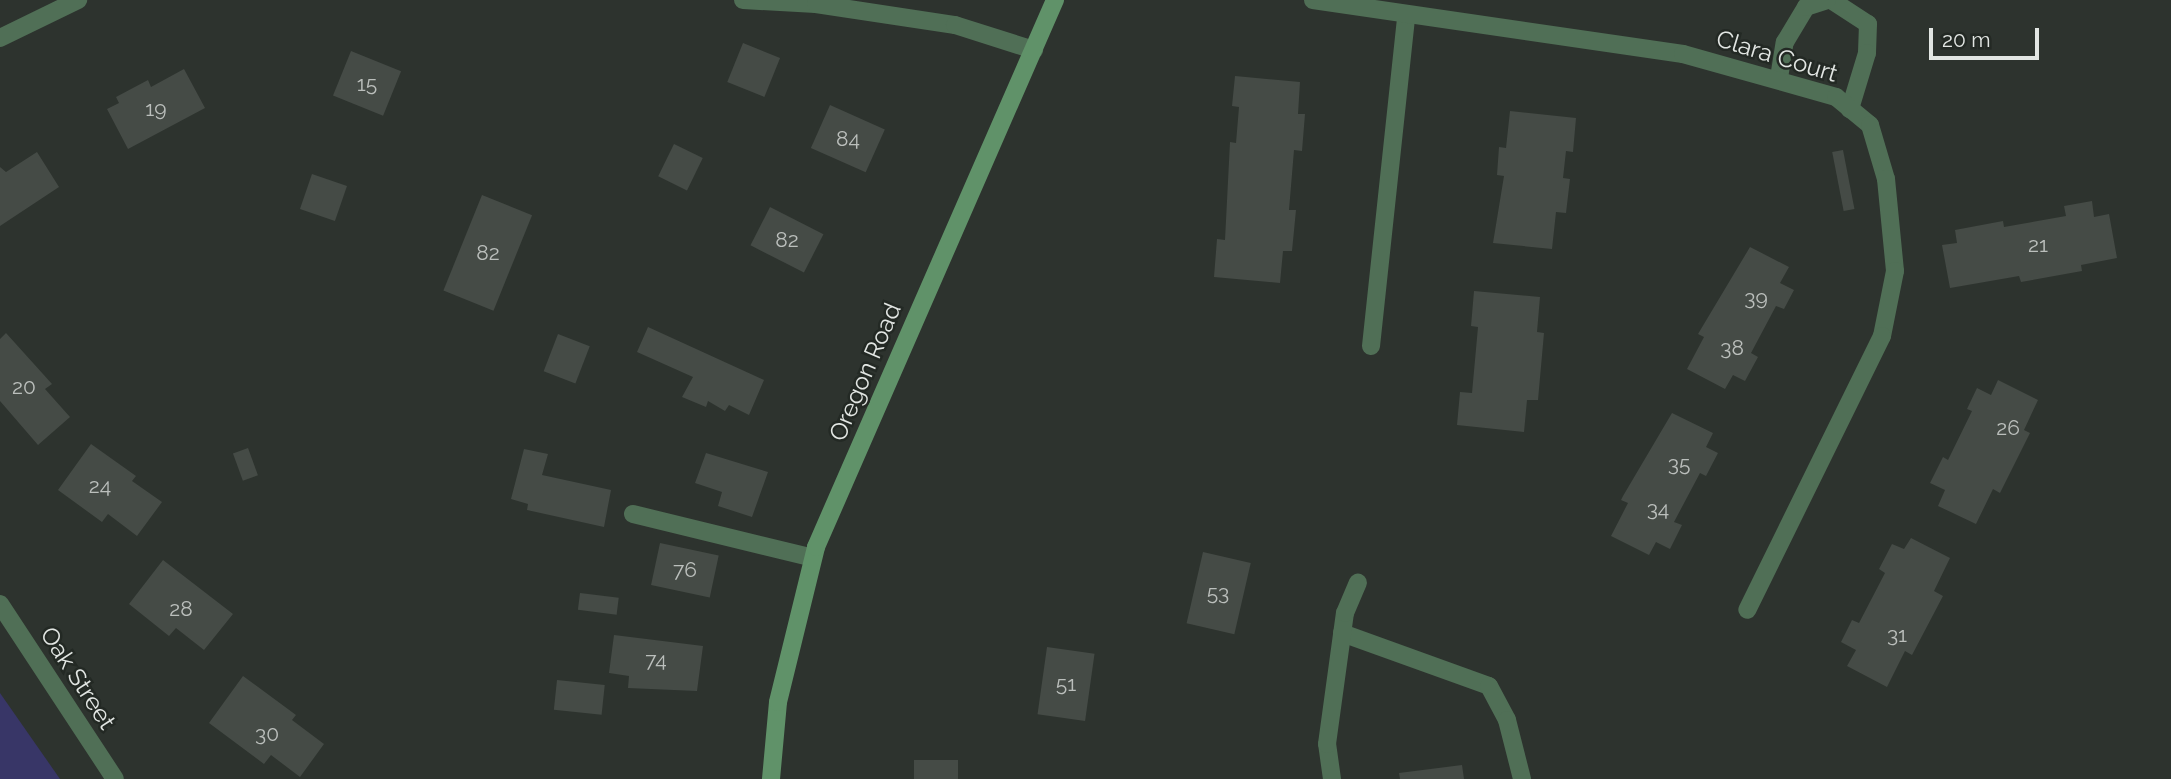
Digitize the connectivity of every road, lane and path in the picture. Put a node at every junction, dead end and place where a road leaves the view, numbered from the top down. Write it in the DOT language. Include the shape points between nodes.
graph roads {
  1 [pos="78,0"];
  2 [pos="743,0"];
  3 [pos="1055,0"];
  4 [pos="1313,0"];
  5 [pos="1825,1"];
  6 [pos="1406,16"];
  7 [pos="0,38"];
  8 [pos="1034,50"];
  9 [pos="1779,78"];
  10 [pos="1850,109"];
  11 [pos="1371,346"];
  12 [pos="633,514"];
  13 [pos="813,558"];
  14 [pos="1358,583"];
  15 [pos="0,604"];
  16 [pos="1747,610"];
  17 [pos="1342,633"];
  18 [pos="115,779"];
  19 [pos="771,779"];
  20 [pos="1332,779"];
  21 [pos="1522,779"];
  1 -- 7 [label="street"];
  2 -- 8 [label="street" via="816,4 955,25"];
  3 -- 8 [label="street, Oregon Road"];
  4 -- 6 [label="street, Clara Court"];
  5 -- 9 [label="street" via="1806,7 1785,42"];
  5 -- 10 [label="street" via="1867,24 1867,53"];
  6 -- 9 [label="street, Clara Court" via="1683,54"];
  6 -- 11 [label="street"];
  8 -- 13 [label="street, Oregon Road"];
  9 -- 10 [label="street, Clara Court" via="1836,97"];
  10 -- 16 [label="street, Clara Court" via="1870,125 1886,179 1893,284 1882,336"];
  12 -- 13 [label="street"];
  13 -- 19 [label="street, Oregon Road" via="778,702"];
  14 -- 17 [label="street"];
  15 -- 18 [label="street, Oak Street"];
  17 -- 20 [label="street" via="1327,744"];
  17 -- 21 [label="street" via="1489,686 1507,720"];
}
